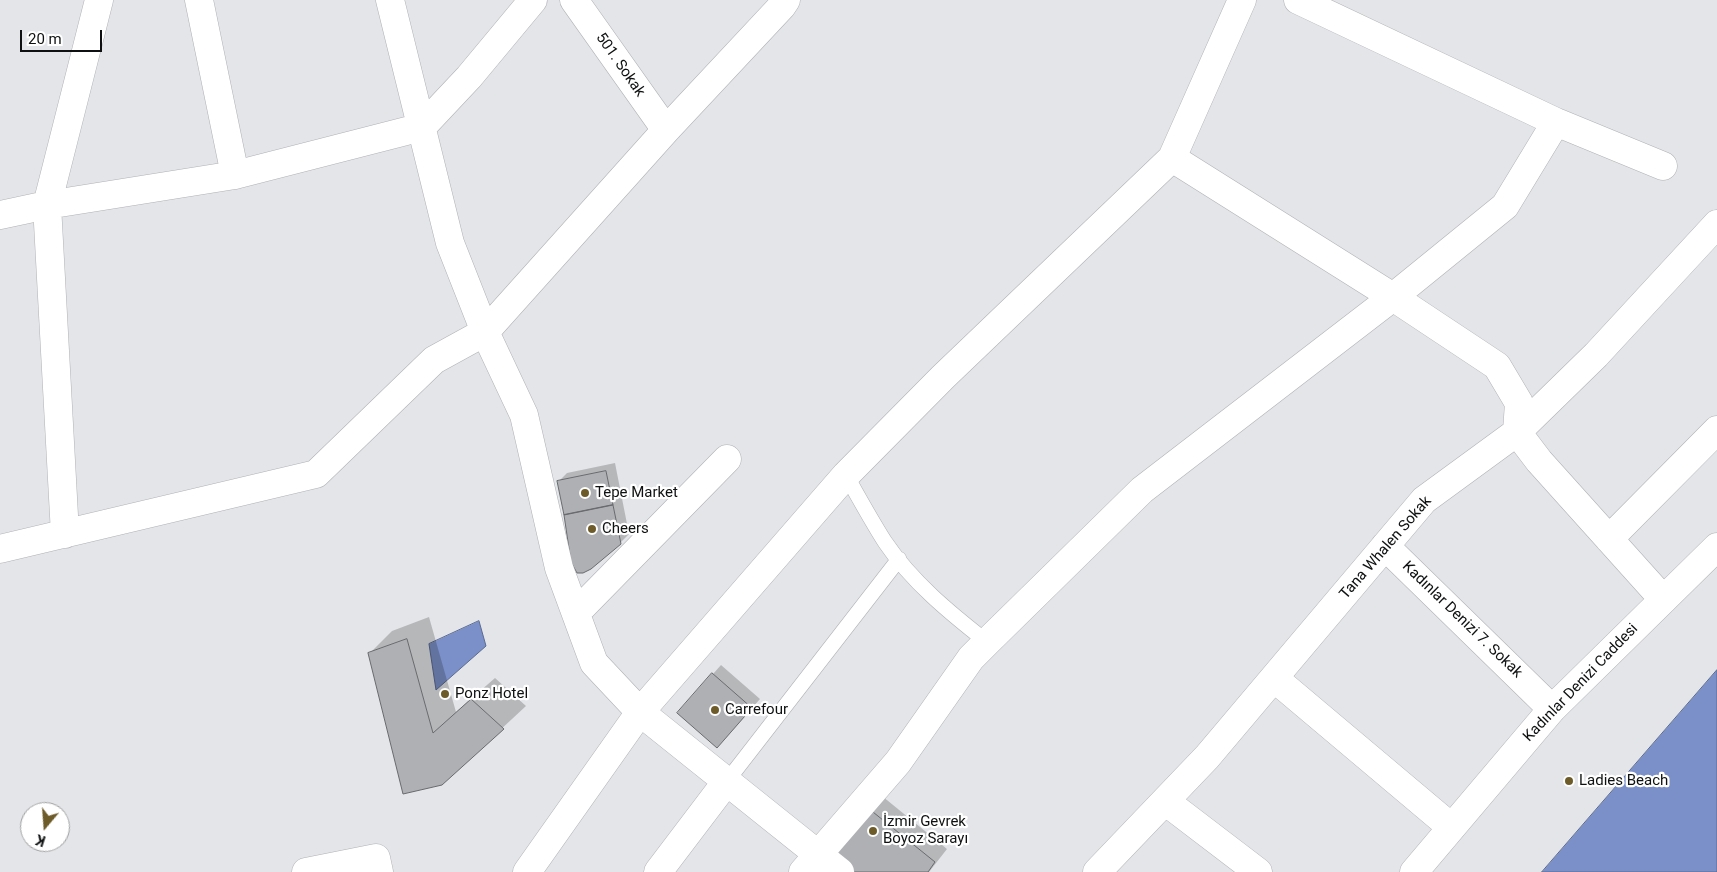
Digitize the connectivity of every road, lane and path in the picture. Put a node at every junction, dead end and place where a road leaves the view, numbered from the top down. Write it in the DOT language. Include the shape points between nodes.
graph roads {
  1 [pos="99,0"];
  2 [pos="199,0"];
  3 [pos="390,0"];
  4 [pos="533,0"];
  5 [pos="574,0"];
  6 [pos="1242,0"];
  7 [pos="1298,0"];
  8 [pos="782,2"];
  9 [pos="1556,122"];
  10 [pos="422,127"];
  11 [pos="666,130"];
  12 [pos="1172,158"];
  13 [pos="1663,166"];
  14 [pos="235,175"];
  15 [pos="47,204"];
  16 [pos="0,215"];
  17 [pos="1717,224"];
  18 [pos="1393,297"];
  19 [pos="485,332"];
  20 [pos="1717,430"];
  21 [pos="1517,432"];
  22 [pos="727,459"];
  23 [pos="846,475"];
  24 [pos="65,534"];
  25 [pos="1608,539"];
  26 [pos="1385,546"];
  27 [pos="1717,547"];
  28 [pos="0,550"];
  29 [pos="899,559"];
  30 [pos="1663,599"];
  31 [pos="576,613"];
  32 [pos="987,642"];
  33 [pos="1274,678"];
  34 [pos="1545,702"];
  35 [pos="640,712"];
  36 [pos="727,782"];
  37 [pos="1165,801"];
  38 [pos="1445,822"];
  39 [pos="810,863"];
  40 [pos="306,872"];
  41 [pos="379,872"];
  42 [pos="527,872"];
  43 [pos="658,872"];
  44 [pos="840,872"];
  45 [pos="1097,872"];
  46 [pos="1258,872"];
  47 [pos="1414,872"];
  1 -- 15 [label="street"];
  2 -- 14 [label="street"];
  3 -- 10 [label="street"];
  4 -- 10 [label="street"];
  5 -- 11 [label="street, 501. Sokak"];
  6 -- 12 [label="street"];
  7 -- 9 [label="street"];
  8 -- 11 [label="street"];
  9 -- 13 [label="street"];
  9 -- 18 [label="street" via="1505,206"];
  10 -- 14 [label="street"];
  10 -- 19 [label="street" via="450,242"];
  11 -- 19 [label="street"];
  12 -- 18 [label="street"];
  12 -- 23 [label="street" via="943,376"];
  14 -- 15 [label="street"];
  15 -- 16 [label="street"];
  15 -- 24 [label="street"];
  17 -- 21 [label="street, Tana Whalen Sokak" via="1596,355"];
  18 -- 21 [label="street" via="1497,366 1519,403"];
  18 -- 32 [label="street" via="1142,490"];
  19 -- 24 [label="street" via="434,360 316,474"];
  19 -- 31 [label="street" via="524,415 559,568"];
  20 -- 25 [label="street"];
  21 -- 25 [label="street"];
  21 -- 26 [label="street, Tana Whalen Sokak" via="1424,500"];
  22 -- 31 [label="street"];
  23 -- 29 [label="lane"];
  23 -- 35 [label="street"];
  24 -- 28 [label="street"];
  25 -- 30 [label="street"];
  26 -- 33 [label="street, Tana Whalen Sokak"];
  26 -- 34 [label="street, Kadınlar Denizi 7. Sokak"];
  27 -- 30 [label="street, Kadınlar Denizi Caddesi"];
  29 -- 32 [label="lane" via="952,614"];
  29 -- 36 [label="lane"];
  30 -- 34 [label="street, Kadınlar Denizi Caddesi"];
  31 -- 35 [label="street" via="594,663"];
  32 -- 39 [label="street" via="971,658 898,762"];
  33 -- 37 [label="street, Tana Whalen Sokak"];
  33 -- 38 [label="street"];
  34 -- 38 [label="street, Kadınlar Denizi Caddesi"];
  35 -- 36 [label="street"];
  35 -- 42 [label="street"];
  36 -- 39 [label="street"];
  36 -- 43 [label="street"];
  37 -- 45 [label="street, Tana Whalen Sokak"];
  37 -- 46 [label="street"];
  38 -- 47 [label="street, Kadınlar Denizi Caddesi"];
  39 -- 44 [label="street"];
  40 -- 41 [label="street" via="376,858"];
}
